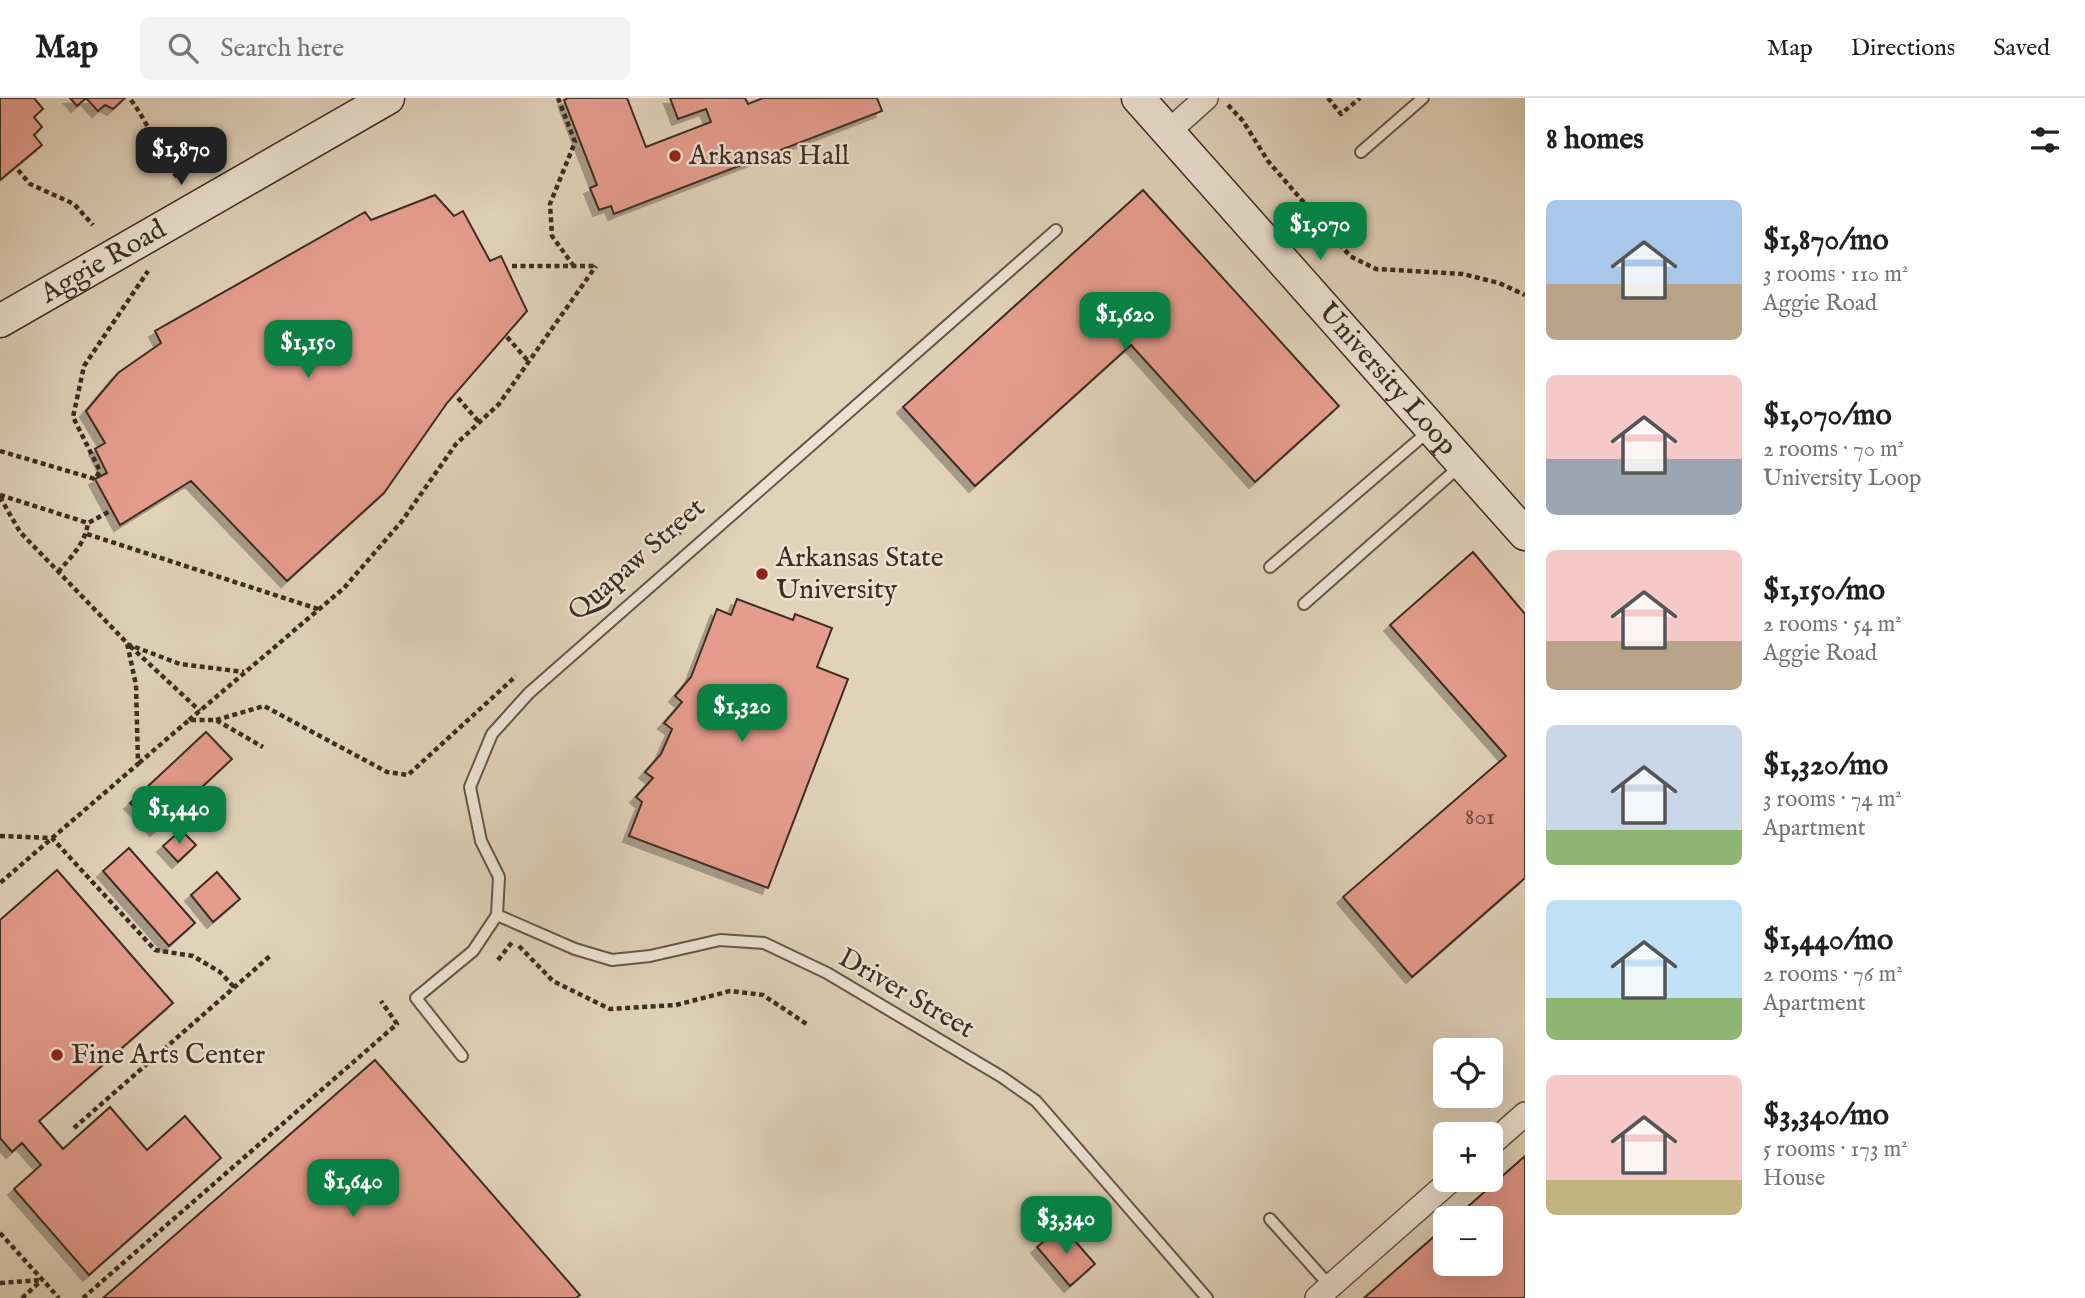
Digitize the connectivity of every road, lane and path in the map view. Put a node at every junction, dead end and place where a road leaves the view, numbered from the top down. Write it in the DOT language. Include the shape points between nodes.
graph roads {
  1 [pos="388,98"];
  2 [pos="558,98"];
  3 [pos="1138,98"];
  4 [pos="1206,98"];
  5 [pos="1222,98"];
  6 [pos="1328,98"];
  7 [pos="1360,98"];
  8 [pos="1423,98"];
  9 [pos="131,100"];
  10 [pos="1168,132"];
  11 [pos="1361,152"];
  12 [pos="18,170"];
  13 [pos="178,178"];
  14 [pos="93,225"];
  15 [pos="1056,230"];
  16 [pos="573,265"];
  17 [pos="512,266"];
  18 [pos="148,271"];
  19 [pos="1525,295"];
  20 [pos="0,321"];
  21 [pos="507,337"];
  22 [pos="529,362"];
  23 [pos="458,398"];
  24 [pos="479,422"];
  25 [pos="1432,428"];
  26 [pos="0,451"];
  27 [pos="1463,463"];
  28 [pos="0,496"];
  29 [pos="112,510"];
  30 [pos="88,523"];
  31 [pos="685,528"];
  32 [pos="87,534"];
  33 [pos="1525,534"];
  34 [pos="664,546"];
  35 [pos="1270,568"];
  36 [pos="58,572"];
  37 [pos="1304,604"];
  38 [pos="319,609"];
  39 [pos="127,643"];
  40 [pos="244,672"];
  41 [pos="519,674"];
  42 [pos="200,711"];
  43 [pos="189,720"];
  44 [pos="216,720"];
  45 [pos="262,747"];
  46 [pos="138,764"];
  47 [pos="0,836"];
  48 [pos="52,838"];
  49 [pos="0,883"];
  50 [pos="496,915"];
  51 [pos="270,956"];
  52 [pos="498,960"];
  53 [pos="234,987"];
  54 [pos="381,1001"];
  55 [pos="808,1025"];
  56 [pos="462,1056"];
  57 [pos="1525,1114"];
  58 [pos="74,1128"];
  59 [pos="1503,1133"];
  60 [pos="1437,1192"];
  61 [pos="1114,1193"];
  62 [pos="1270,1219"];
  63 [pos="1071,1230"];
  64 [pos="0,1233"];
  65 [pos="42,1280"];
  66 [pos="0,1283"];
  67 [pos="1323,1292"];
  68 [pos="22,1298"];
  69 [pos="59,1298"];
  70 [pos="83,1298"];
  71 [pos="1207,1298"];
  1 -- 20 [label="street, Aggie Road"];
  2 -- 16 [label="path" via="575,142 550,204 552,236"];
  3 -- 10 [label="street, University Loop"];
  4 -- 10 [label="street"];
  5 -- 19 [label="path" via="1268,161 1350,256 1376,269 1463,274"];
  6 -- 7 [label="path" via="1341,114"];
  8 -- 11 [label="lane"];
  9 -- 13 [label="path" via="162,160"];
  10 -- 25 [label="street, University Loop"];
  12 -- 14 [label="path" via="30,184 74,204"];
  15 -- 50 [label="lane, Quapaw Street" via="529,693 492,734 470,787 481,841 499,877"];
  16 -- 17 [label="path"];
  16 -- 22 [label="path" via="596,265"];
  18 -- 26 [label="path" via="84,366 73,417 100,471 95,480"];
  21 -- 22 [label="path"];
  22 -- 24 [label="path" via="499,404"];
  23 -- 24 [label="path"];
  24 -- 38 [label="path" via="456,444 402,521 344,588"];
  25 -- 27 [label="street, University Loop"];
  25 -- 35 [label="lane"];
  27 -- 33 [label="street, University Loop"];
  27 -- 37 [label="lane"];
  28 -- 30 [label="path"];
  28 -- 36 [label="path" via="20,532"];
  29 -- 30 [label="path"];
  30 -- 32 [label="path"];
  31 -- 34 [label="path"];
  32 -- 36 [label="path"];
  32 -- 38 [label="path"];
  36 -- 39 [label="path"];
  38 -- 40 [label="path"];
  39 -- 40 [label="path" via="180,664"];
  39 -- 42 [label="path"];
  39 -- 46 [label="path" via="136,685"];
  40 -- 42 [label="path"];
  41 -- 44 [label="path" via="408,775 387,772 264,706"];
  42 -- 43 [label="path"];
  43 -- 44 [label="path"];
  43 -- 46 [label="path"];
  44 -- 45 [label="path"];
  46 -- 48 [label="path"];
  47 -- 48 [label="path"];
  48 -- 49 [label="path"];
  48 -- 53 [label="path" via="155,950 193,956 220,972"];
  50 -- 56 [label="lane, Quapaw Street" via="473,951 416,998"];
  50 -- 61 [label="lane, Driver Street" via="575,950 612,960 720,940 764,943 827,973 1036,1101"];
  51 -- 53 [label="path"];
  52 -- 55 [label="path" via="514,940 553,981 610,1009 676,1005 730,991 762,995"];
  53 -- 58 [label="path"];
  54 -- 70 [label="path" via="397,1024"];
  57 -- 59 [label="street"];
  60 -- 67 [label="street"];
  61 -- 63 [label="path"];
  61 -- 71 [label="lane, Driver Street"];
  62 -- 67 [label="lane"];
  64 -- 65 [label="path"];
  65 -- 66 [label="path"];
  65 -- 68 [label="path"];
  65 -- 69 [label="path"];
}
